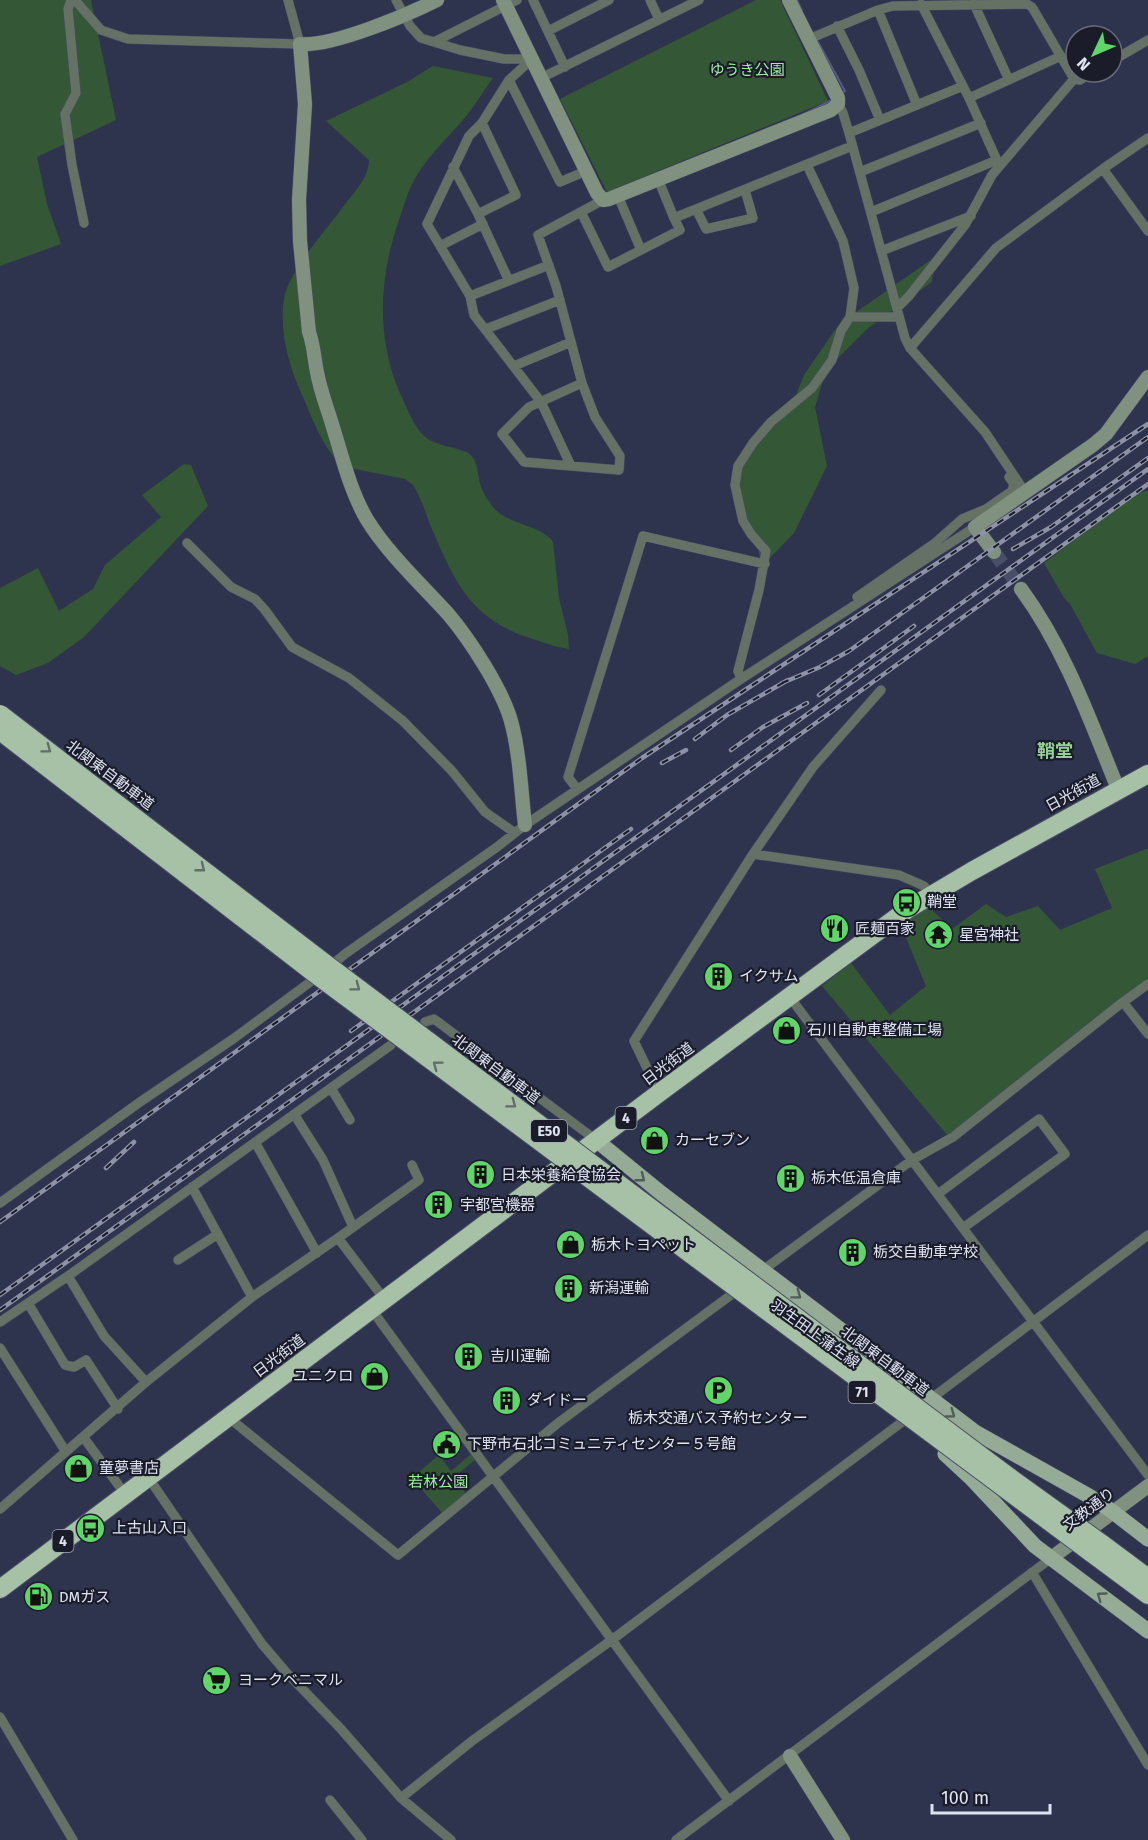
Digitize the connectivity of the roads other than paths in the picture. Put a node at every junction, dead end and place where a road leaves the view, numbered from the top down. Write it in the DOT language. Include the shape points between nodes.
graph roads {
  1 [pos="73,0"];
  2 [pos="288,0"];
  3 [pos="396,0"];
  4 [pos="437,0"];
  5 [pos="533,0"];
  6 [pos="609,0"];
  7 [pos="650,0"];
  8 [pos="699,0"];
  9 [pos="789,0"];
  10 [pos="509,2"];
  11 [pos="921,4"];
  12 [pos="974,4"];
  13 [pos="878,10"];
  14 [pos="405,15"];
  15 [pos="659,19"];
  16 [pos="837,26"];
  17 [pos="548,31"];
  18 [pos="809,39"];
  19 [pos="1148,40"];
  20 [pos="434,42"];
  21 [pos="300,44"];
  22 [pos="1124,54"];
  23 [pos="1060,56"];
  24 [pos="532,59"];
  25 [pos="1064,63"];
  26 [pos="565,67"];
  27 [pos="541,78"];
  28 [pos="509,80"];
  29 [pos="1009,80"];
  30 [pos="1069,84"];
  31 [pos="963,86"];
  32 [pos="969,98"];
  33 [pos="838,104"];
  34 [pos="917,105"];
  35 [pos="880,120"];
  36 [pos="482,123"];
  37 [pos="981,123"];
  38 [pos="849,133"];
  39 [pos="1148,138"];
  40 [pos="852,146"];
  41 [pos="998,163"];
  42 [pos="807,165"];
  43 [pos="453,167"];
  44 [pos="1103,169"];
  45 [pos="586,171"];
  46 [pos="860,172"];
  47 [pos="658,180"];
  48 [pos="745,190"];
  49 [pos="618,195"];
  50 [pos="603,200"];
  51 [pos="696,209"];
  52 [pos="580,212"];
  53 [pos="871,212"];
  54 [pos="478,214"];
  55 [pos="971,216"];
  56 [pos="674,218"];
  57 [pos="84,223"];
  58 [pos="483,224"];
  59 [pos="1148,231"];
  60 [pos="440,246"];
  61 [pos="641,250"];
  62 [pos="881,251"];
  63 [pos="549,266"];
  64 [pos="509,281"];
  65 [pos="470,296"];
  66 [pos="560,300"];
  67 [pos="898,312"];
  68 [pos="850,318"];
  69 [pos="486,329"];
  70 [pos="571,342"];
  71 [pos="910,348"];
  72 [pos="514,366"];
  73 [pos="1148,377"];
  74 [pos="582,383"];
  75 [pos="541,402"];
  76 [pos="973,419"];
  77 [pos="571,466"];
  78 [pos="1025,492"];
  79 [pos="975,527"];
  80 [pos="187,543"];
  81 [pos="994,552"];
  82 [pos="765,564"];
  83 [pos="1021,589"];
  84 [pos="841,614"];
  85 [pos="741,678"];
  86 [pos="880,690"];
  87 [pos="0,714"];
  88 [pos="0,731"];
  89 [pos="0,737"];
  90 [pos="1148,774"];
  91 [pos="577,789"];
  92 [pos="1118,789"];
  93 [pos="520,829"];
  94 [pos="753,854"];
  95 [pos="931,895"];
  96 [pos="315,978"];
  97 [pos="1148,984"];
  98 [pos="789,996"];
  99 [pos="1123,1002"];
  100 [pos="425,1022"];
  101 [pos="1148,1034"];
  102 [pos="391,1045"];
  103 [pos="331,1088"];
  104 [pos="659,1093"];
  105 [pos="294,1114"];
  106 [pos="350,1120"];
  107 [pos="596,1140"];
  108 [pos="255,1142"];
  109 [pos="912,1160"];
  110 [pos="566,1163"];
  111 [pos="412,1165"];
  112 [pos="192,1187"];
  113 [pos="938,1194"];
  114 [pos="0,1203"];
  115 [pos="353,1227"];
  116 [pos="963,1228"];
  117 [pos="218,1234"];
  118 [pos="1148,1235"];
  119 [pos="338,1238"];
  120 [pos="317,1253"];
  121 [pos="178,1260"];
  122 [pos="763,1270"];
  123 [pos="68,1276"];
  124 [pos="731,1295"];
  125 [pos="252,1298"];
  126 [pos="28,1303"];
  127 [pos="379,1305"];
  128 [pos="0,1322"];
  129 [pos="1033,1322"];
  130 [pos="0,1348"];
  131 [pos="146,1382"];
  132 [pos="930,1399"];
  133 [pos="118,1409"];
  134 [pos="228,1417"];
  135 [pos="902,1422"];
  136 [pos="84,1438"];
  137 [pos="66,1452"];
  138 [pos="1148,1475"];
  139 [pos="493,1476"];
  140 [pos="148,1477"];
  141 [pos="1148,1486"];
  142 [pos="125,1494"];
  143 [pos="0,1509"];
  144 [pos="1113,1512"];
  145 [pos="1148,1539"];
  146 [pos="1096,1547"];
  147 [pos="1050,1559"];
  148 [pos="1032,1572"];
  149 [pos="1148,1578"];
  150 [pos="0,1589"];
  151 [pos="1148,1595"];
  152 [pos="1148,1631"];
  153 [pos="613,1639"];
  154 [pos="0,1717"];
  155 [pos="790,1755"];
  156 [pos="1148,1764"];
  157 [pos="401,1798"];
  158 [pos="330,1800"];
  159 [pos="729,1801"];
  160 [pos="448,1839"];
  161 [pos="73,1840"];
  162 [pos="362,1840"];
  163 [pos="676,1840"];
  164 [pos="843,1840"];
  1 -- 21 [label="street" via="101,30 128,39"];
  1 -- 57 [label="street" via="68,9 76,93 65,114"];
  2 -- 21 [label="street"];
  3 -- 14 [label="street"];
  4 -- 14 [label="street"];
  5 -- 17 [label="street"];
  6 -- 17 [label="street"];
  7 -- 15 [label="street"];
  8 -- 15 [label="street"];
  9 -- 18 [label="street"];
  10 -- 20 [label="street"];
  10 -- 24 [label="street"];
  11 -- 12 [label="street"];
  11 -- 13 [label="street"];
  11 -- 31 [label="street"];
  12 -- 23 [label="street" via="1032,7"];
  12 -- 29 [label="street"];
  13 -- 16 [label="street"];
  13 -- 34 [label="street"];
  14 -- 20 [label="street" via="421,38"];
  14 -- 21 [label="street" via="312,45"];
  15 -- 26 [label="street"];
  16 -- 18 [label="street"];
  16 -- 35 [label="street"];
  17 -- 26 [label="street"];
  18 -- 33 [label="street"];
  19 -- 22 [label="street"];
  20 -- 24 [label="street" via="504,59"];
  21 -- 93 [label="street" via="305,104 298,200 300,241 316,372 355,496 367,519 466,637 503,701 515,737"];
  23 -- 25 [label="street"];
  23 -- 29 [label="street"];
  24 -- 27 [label="street"];
  24 -- 28 [label="street"];
  26 -- 27 [label="street"];
  27 -- 45 [label="street"];
  28 -- 36 [label="street"];
  28 -- 45 [label="street" via="560,182"];
  29 -- 32 [label="street"];
  30 -- 41 [label="street"];
  31 -- 32 [label="street"];
  31 -- 34 [label="street"];
  32 -- 37 [label="street"];
  33 -- 38 [label="street"];
  33 -- 47 [label="street"];
  34 -- 35 [label="street"];
  35 -- 38 [label="street"];
  36 -- 43 [label="street" via="469,136"];
  36 -- 54 [label="street" via="516,195"];
  37 -- 41 [label="street"];
  37 -- 46 [label="street"];
  38 -- 40 [label="street"];
  39 -- 44 [label="street"];
  40 -- 42 [label="street"];
  40 -- 46 [label="street"];
  41 -- 53 [label="street"];
  41 -- 55 [label="street"];
  42 -- 48 [label="street"];
  42 -- 68 [label="street" via="843,241 854,288"];
  43 -- 54 [label="street"];
  43 -- 60 [label="street" via="428,224"];
  44 -- 59 [label="street"];
  44 -- 71 [label="street" via="996,248"];
  45 -- 50 [label="street"];
  46 -- 53 [label="street"];
  47 -- 49 [label="street"];
  47 -- 56 [label="street"];
  48 -- 51 [label="street"];
  48 -- 51 [label="street" via="753,218 706,229"];
  49 -- 50 [label="street"];
  49 -- 61 [label="street"];
  50 -- 52 [label="street"];
  51 -- 56 [label="street"];
  52 -- 61 [label="street" via="608,267"];
  52 -- 63 [label="street" via="538,235"];
  53 -- 62 [label="street"];
  54 -- 58 [label="street"];
  55 -- 62 [label="street"];
  55 -- 67 [label="street"];
  56 -- 61 [label="street" via="680,230"];
  58 -- 60 [label="street"];
  58 -- 64 [label="street"];
  60 -- 65 [label="street"];
  62 -- 67 [label="street"];
  63 -- 64 [label="street"];
  63 -- 66 [label="street"];
  64 -- 65 [label="street"];
  65 -- 69 [label="street" via="474,315"];
  66 -- 69 [label="street"];
  66 -- 70 [label="street"];
  67 -- 68 [label="street"];
  67 -- 71 [label="street"];
  68 -- 82 [label="street" via="832,360 812,388 771,422 738,466 738,499 747,527 766,551"];
  69 -- 72 [label="street"];
  70 -- 72 [label="street"];
  70 -- 74 [label="street"];
  71 -- 76 [label="street"];
  72 -- 75 [label="street"];
  73 -- 78 [label="street" via="1106,434"];
  74 -- 75 [label="street"];
  74 -- 77 [label="street" via="595,417 620,456 619,470"];
  75 -- 77 [label="street"];
  75 -- 77 [label="street" via="502,434 524,462"];
  76 -- 78 [label="street"];
  76 -- 84 [label="street" via="1014,484 1012,491 986,509 962,519 936,543 858,596"];
  78 -- 79 [label="street"];
  79 -- 81 [label="street"];
  79 -- 84 [label="street"];
  80 -- 93 [label="street" via="231,587 255,599 292,647 349,678 403,722 452,771 485,812"];
  82 -- 85 [label="street" via="738,671"];
  82 -- 91 [label="street" via="643,536 568,777"];
  83 -- 92 [label="street" via="1059,650"];
  84 -- 85 [label="street"];
  85 -- 91 [label="street"];
  86 -- 94 [label="street" via="813,767"];
  87 -- 146 [label="highway, 北関東自動車道 / E50, one-way, bridge" via="1008,1476"];
  146 -- 88 [label="highway, 北関東自動車道 / E50, one-way, bridge" via="323,980"];
  89 -- 96 [label="street"];
  90 -- 92 [label="highway, 日光街道 / 4"];
  91 -- 93 [label="street"];
  92 -- 95 [label="highway, 日光街道 / 4"];
  93 -- 96 [label="street"];
  94 -- 95 [label="street" via="899,875 916,882"];
  94 -- 104 [label="street" via="634,1041"];
  95 -- 98 [label="highway, 日光街道 / 4"];
  96 -- 114 [label="street"];
  97 -- 99 [label="street"];
  98 -- 104 [label="highway, 日光街道 / 4"];
  98 -- 109 [label="street"];
  99 -- 101 [label="street"];
  99 -- 109 [label="street" via="953,1137"];
  100 -- 107 [label="street" via="434,1019"];
  102 -- 103 [label="street"];
  103 -- 105 [label="street"];
  103 -- 106 [label="street"];
  104 -- 107 [label="highway, 日光街道 / 4"];
  105 -- 108 [label="street"];
  105 -- 115 [label="street" via="322,1160"];
  107 -- 110 [label="highway, 日光街道 / 4"];
  107 -- 122 [label="main road, 羽生田上蒲生線 / 71, one-way"];
  108 -- 112 [label="street"];
  108 -- 120 [label="street"];
  109 -- 113 [label="street"];
  109 -- 122 [label="street"];
  110 -- 124 [label="main road, 羽生田上蒲生線 / 71"];
  110 -- 127 [label="highway, 日光街道 / 4"];
  111 -- 115 [label="street" via="419,1180"];
  112 -- 117 [label="street"];
  112 -- 123 [label="street"];
  113 -- 116 [label="street"];
  113 -- 116 [label="street" via="1040,1119 1065,1154"];
  115 -- 119 [label="street"];
  116 -- 129 [label="street"];
  117 -- 121 [label="street"];
  117 -- 125 [label="street"];
  118 -- 129 [label="street"];
  119 -- 120 [label="street"];
  119 -- 127 [label="street"];
  120 -- 125 [label="street"];
  122 -- 124 [label="street"];
  122 -- 132 [label="main road, 羽生田上蒲生線 / 71, one-way"];
  123 -- 126 [label="street"];
  123 -- 131 [label="street" via="104,1336"];
  124 -- 135 [label="main road, 羽生田上蒲生線 / 71"];
  124 -- 139 [label="street"];
  125 -- 131 [label="street"];
  126 -- 128 [label="street"];
  126 -- 133 [label="street" via="65,1365 74,1368 86,1360"];
  127 -- 134 [label="highway, 日光街道 / 4"];
  127 -- 139 [label="street"];
  129 -- 132 [label="street"];
  129 -- 138 [label="street"];
  130 -- 137 [label="street"];
  131 -- 133 [label="street"];
  132 -- 135 [label="street"];
  132 -- 144 [label="main road, 羽生田上蒲生線 / 71, one-way" via="991,1442"];
  133 -- 136 [label="street"];
  134 -- 139 [label="street" via="398,1555"];
  134 -- 140 [label="highway, 日光街道 / 4"];
  135 -- 147 [label="main road, 羽生田上蒲生線 / 71" via="959,1466"];
  135 -- 153 [label="street"];
  136 -- 137 [label="street"];
  136 -- 142 [label="street"];
  137 -- 143 [label="street"];
  139 -- 153 [label="street"];
  140 -- 142 [label="highway, 日光街道 / 4"];
  140 -- 157 [label="street" via="262,1644"];
  141 -- 144 [label="street, 文教通り"];
  142 -- 150 [label="highway, 日光街道 / 4"];
  144 -- 145 [label="main road, 羽生田上蒲生線 / 71"];
  144 -- 147 [label="street, 文教通り"];
  146 -- 149 [label="highway, 北関東自動車道 / E50"];
  146 -- 151 [label="highway, 北関東自動車道 / E50"];
  147 -- 148 [label="street"];
  152 -- 147 [label="main road, 羽生田上蒲生線 / 71, one-way"];
  148 -- 155 [label="street"];
  148 -- 156 [label="street"];
  153 -- 157 [label="street"];
  153 -- 159 [label="street"];
  154 -- 161 [label="street"];
  155 -- 159 [label="street"];
  155 -- 164 [label="street"];
  157 -- 160 [label="street"];
  158 -- 162 [label="street"];
  159 -- 163 [label="street"];
}
